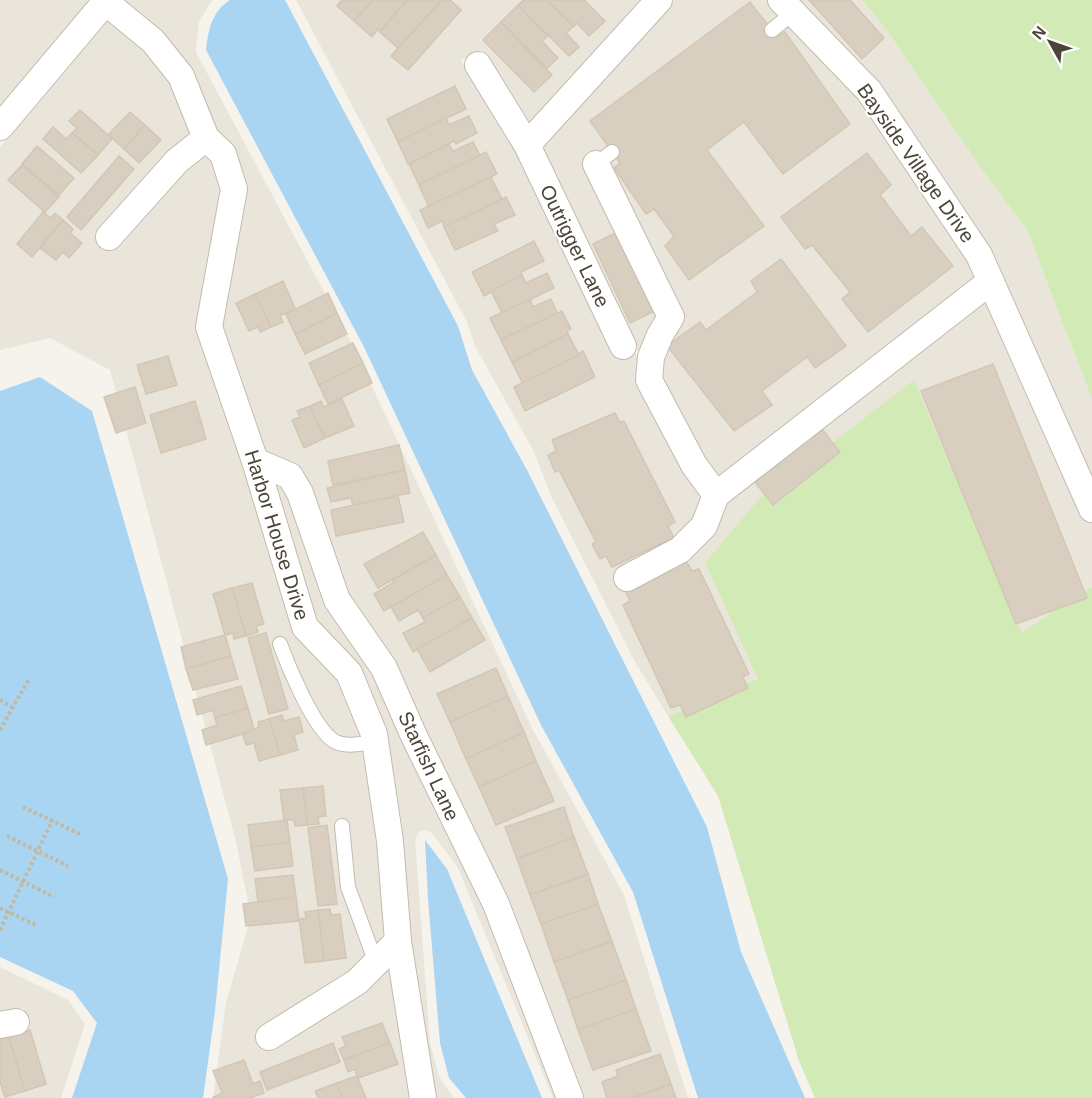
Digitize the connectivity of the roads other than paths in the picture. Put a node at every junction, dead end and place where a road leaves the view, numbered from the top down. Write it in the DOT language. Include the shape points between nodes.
graph roads {
  1 [pos="659,0"];
  2 [pos="105,1"];
  3 [pos="787,6"];
  4 [pos="772,30"];
  5 [pos="478,65"];
  6 [pos="0,128"];
  7 [pos="206,138"];
  8 [pos="527,145"];
  9 [pos="604,158"];
  10 [pos="109,237"];
  11 [pos="991,281"];
  12 [pos="623,346"];
  13 [pos="255,461"];
  14 [pos="716,495"];
  15 [pos="1092,509"];
  16 [pos="627,578"];
  17 [pos="280,644"];
  18 [pos="375,742"];
  19 [pos="342,826"];
  20 [pos="398,941"];
  21 [pos="376,963"];
  22 [pos="269,1037"];
  23 [pos="423,1098"];
  24 [pos="570,1098"];
  1 -- 8 [label="street"];
  2 -- 6 [label="street"];
  2 -- 7 [label="street, Harbor House Drive" via="153,41 181,76"];
  3 -- 4 [label="lane"];
  3 -- 11 [label="street, Bayside Village Drive" via="869,91 979,255"];
  5 -- 8 [label="street, Outrigger Lane"];
  7 -- 10 [label="street" via="177,161"];
  7 -- 13 [label="street, Harbor House Drive" via="223,154 234,189 209,327"];
  8 -- 12 [label="street, Outrigger Lane"];
  9 -- 14 [label="street" via="671,317 651,357 649,380 694,465"];
  11 -- 14 [label="street"];
  11 -- 15 [label="street, Bayside Village Drive"];
  13 -- 18 [label="street, Harbor House Drive" via="304,627 349,673"];
  13 -- 24 [label="street, Starfish Lane" via="290,476 300,493 337,600 384,668 496,904"];
  14 -- 16 [label="street" via="704,526 680,550"];
  17 -- 18 [label="lane" via="294,683 327,735 346,745"];
  18 -- 20 [label="street, Harbor House Drive" via="390,841"];
  19 -- 21 [label="lane" via="348,887"];
  20 -- 21 [label="street"];
  20 -- 23 [label="street, Harbor House Drive"];
  21 -- 22 [label="street" via="357,982"];
}
